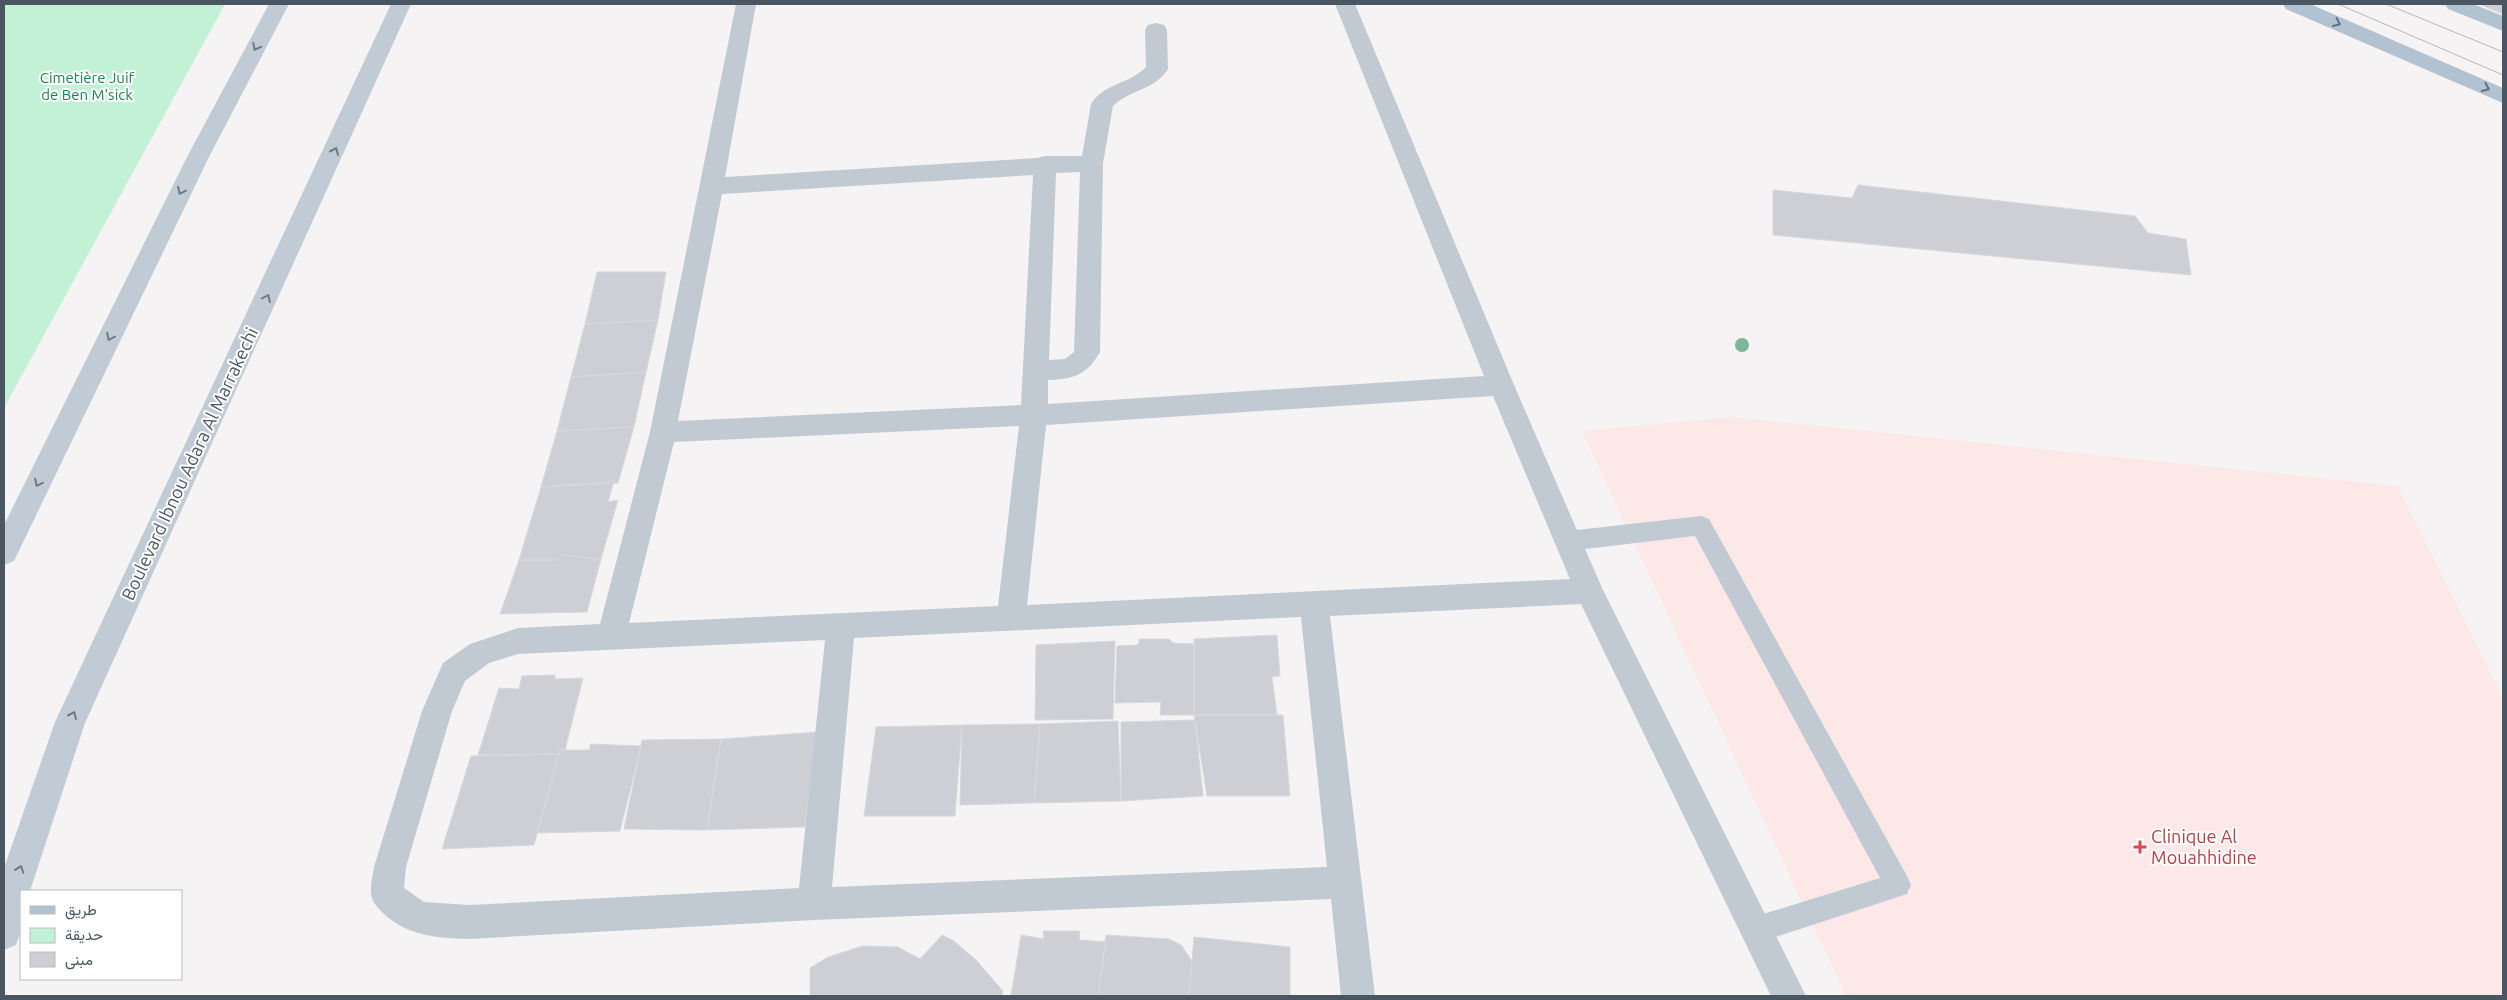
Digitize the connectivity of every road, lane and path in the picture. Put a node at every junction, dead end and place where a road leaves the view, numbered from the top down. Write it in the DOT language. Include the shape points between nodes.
graph roads {
  1 [pos="279,4"];
  2 [pos="401,4"];
  3 [pos="746,4"];
  4 [pos="1345,4"];
  5 [pos="2293,4"];
  6 [pos="2455,4"];
  7 [pos="2503,24"];
  8 [pos="1156,30"];
  9 [pos="2503,96"];
  10 [pos="1092,163"];
  11 [pos="1045,164"];
  12 [pos="712,186"];
  13 [pos="1036,370"];
  14 [pos="1501,385"];
  15 [pos="1034,415"];
  16 [pos="663,432"];
  17 [pos="1568,541"];
  18 [pos="4,553"];
  19 [pos="1589,591"];
  20 [pos="1314,604"];
  21 [pos="1011,617"];
  22 [pos="841,626"];
  23 [pos="611,638"];
  24 [pos="1346,882"];
  25 [pos="814,904"];
  26 [pos="1757,929"];
  27 [pos="4,933"];
  28 [pos="1358,996"];
  29 [pos="1789,996"];
  1 -- 18 [label="main road, one-way" via="198,158"];
  27 -- 2 [label="main road, Boulevard Ibnou Adara Al Marrakechi, one-way" via="17,877 70,722"];
  3 -- 12 [label="street"];
  4 -- 14 [label="street"];
  5 -- 9 [label="main road, one-way"];
  6 -- 7 [label="main road"];
  8 -- 10 [label="street" via="1157,70 1144,82 1107,98 1102,104"];
  10 -- 11 [label="street"];
  10 -- 13 [label="street" via="1087,352 1080,364 1074,367"];
  11 -- 12 [label="street"];
  11 -- 13 [label="street"];
  12 -- 16 [label="street"];
  13 -- 15 [label="street"];
  14 -- 15 [label="street"];
  14 -- 17 [label="street"];
  15 -- 16 [label="street"];
  15 -- 21 [label="street"];
  16 -- 23 [label="street"];
  17 -- 19 [label="street"];
  17 -- 26 [label="lane" via="1700,526 1898,885"];
  19 -- 20 [label="street"];
  19 -- 26 [label="street"];
  20 -- 21 [label="street"];
  20 -- 24 [label="street"];
  21 -- 22 [label="street"];
  22 -- 23 [label="street"];
  22 -- 25 [label="street"];
  23 -- 25 [label="street" via="518,641 480,653 454,672 436,711 390,868 387,894 405,912 432,922"];
  24 -- 25 [label="street"];
  24 -- 28 [label="street"];
  26 -- 29 [label="street"];
}
